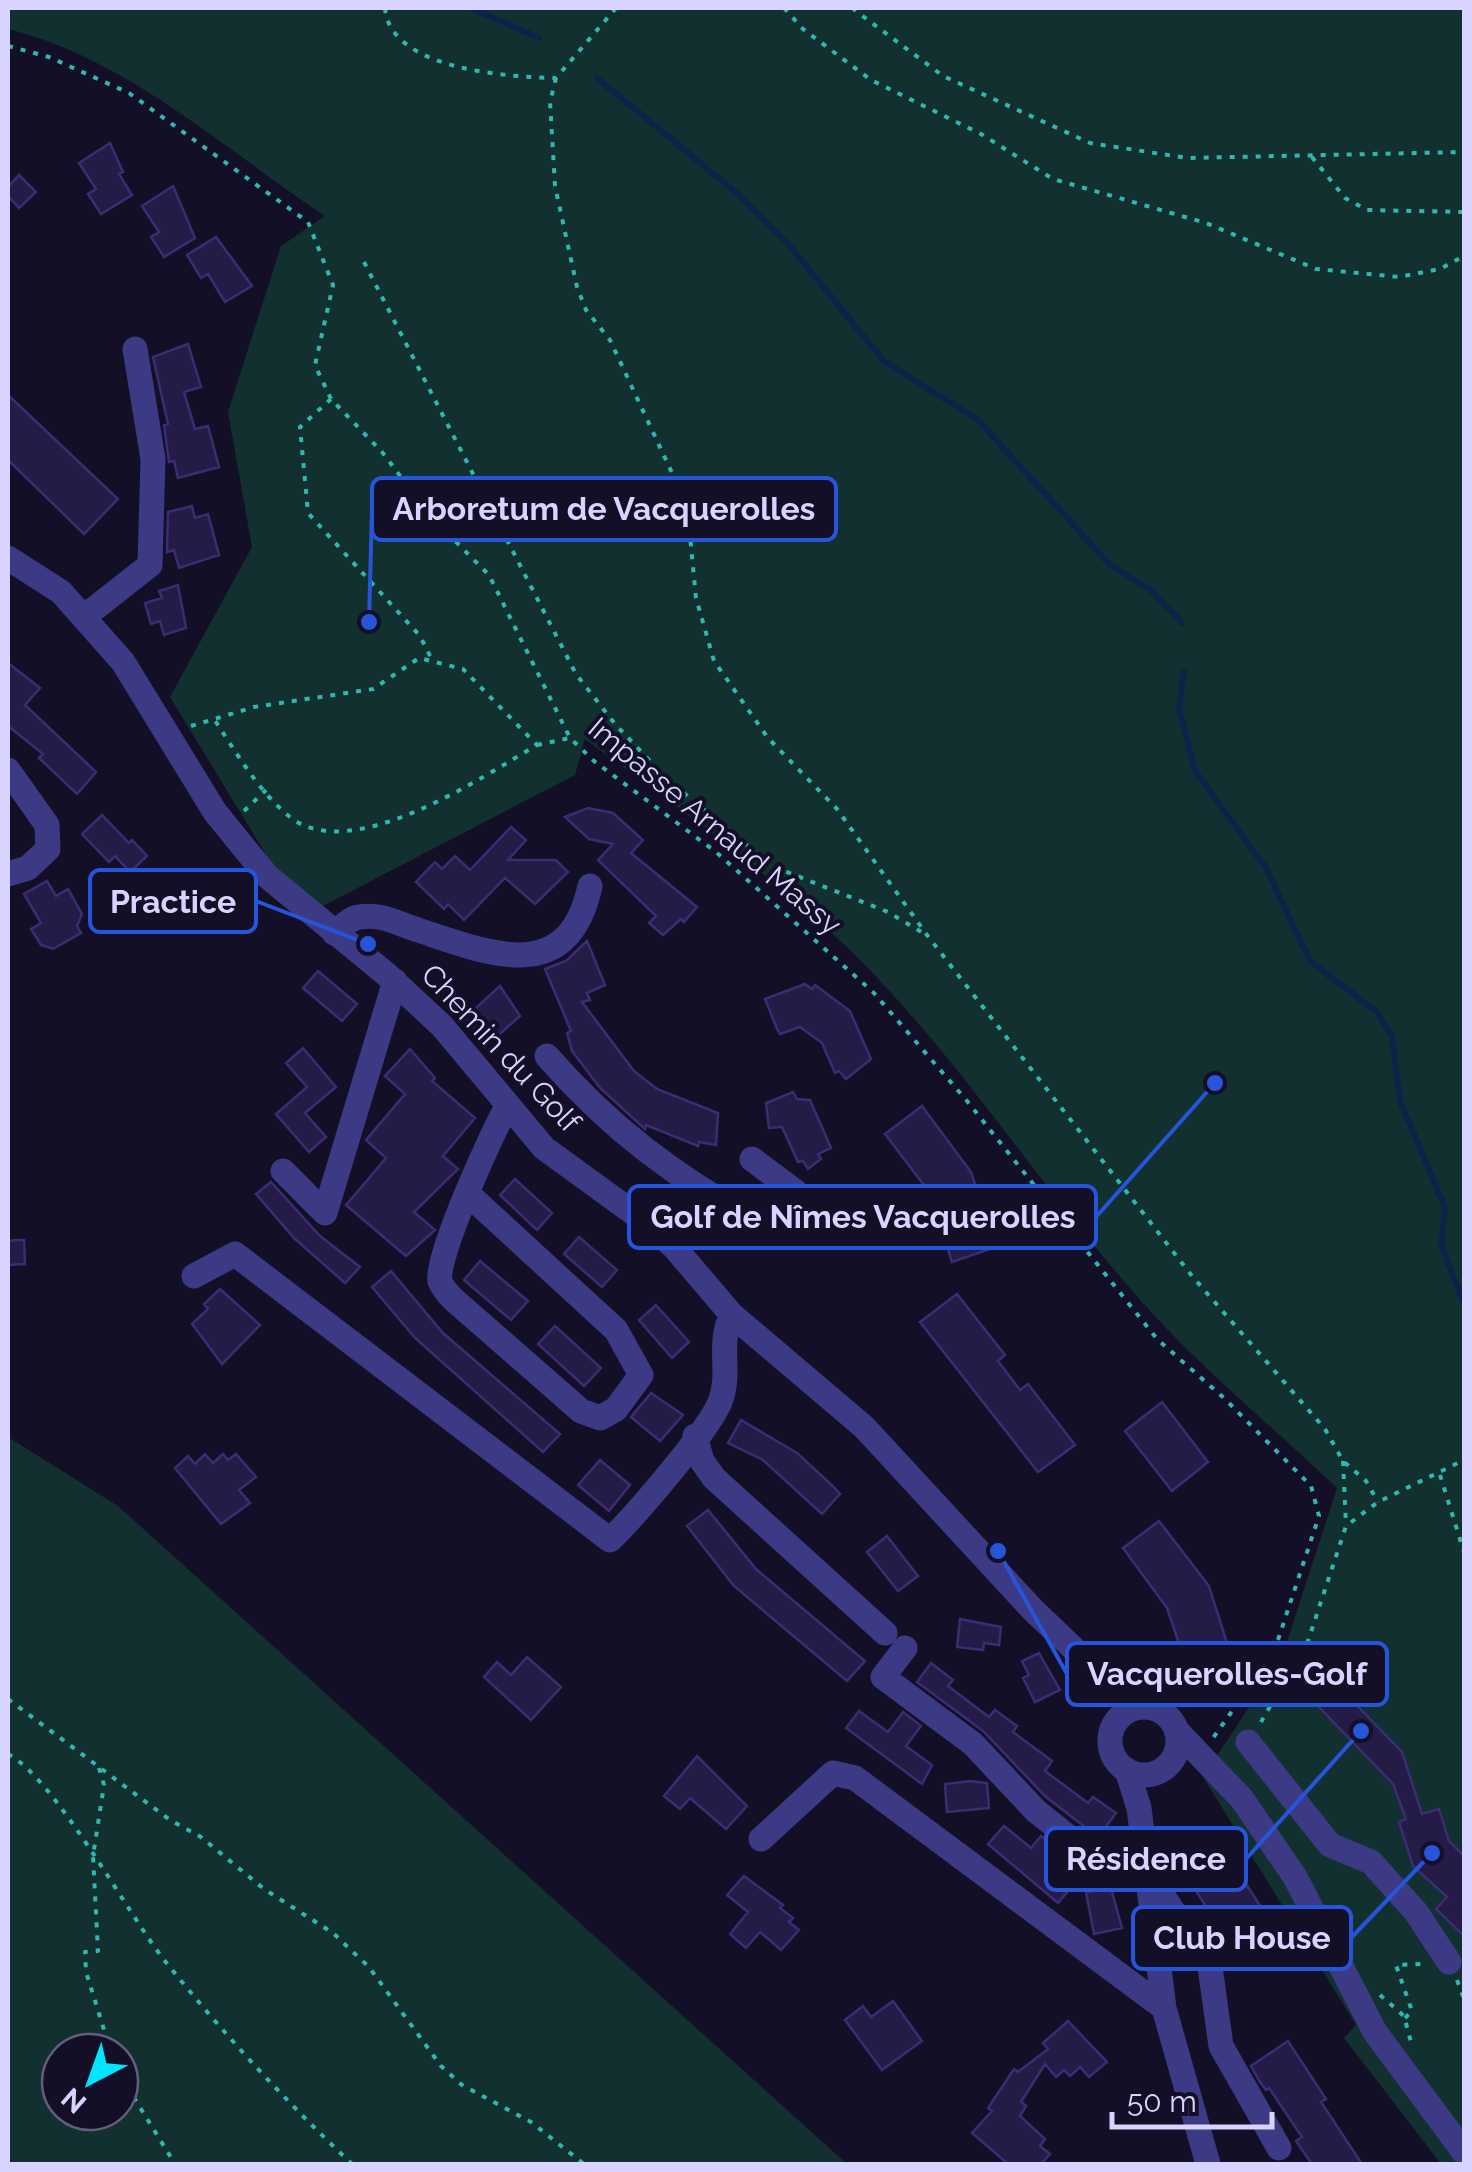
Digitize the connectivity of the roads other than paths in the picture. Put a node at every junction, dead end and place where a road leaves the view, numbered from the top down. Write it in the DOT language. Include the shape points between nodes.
graph roads {
  1 [pos="135,349"];
  2 [pos="8,558"];
  3 [pos="85,616"];
  4 [pos="8,770"];
  5 [pos="8,874"];
  6 [pos="590,886"];
  7 [pos="334,933"];
  8 [pos="395,981"];
  9 [pos="547,1056"];
  10 [pos="508,1105"];
  11 [pos="752,1160"];
  12 [pos="283,1170"];
  13 [pos="468,1194"];
  14 [pos="737,1212"];
  15 [pos="662,1215"];
  16 [pos="194,1276"];
  17 [pos="732,1315"];
  18 [pos="695,1436"];
  19 [pos="1110,1681"];
  20 [pos="1136,1708"];
  21 [pos="1112,1729"];
  22 [pos="1176,1730"];
  23 [pos="1248,1742"];
  24 [pos="1203,1754"];
  25 [pos="1174,1757"];
  26 [pos="1139,1771"];
  27 [pos="762,1838"];
  28 [pos="1149,1876"];
  29 [pos="1449,1962"];
  30 [pos="1164,2008"];
  31 [pos="1279,2148"];
  32 [pos="1464,2152"];
  33 [pos="1208,2164"];
  1 -- 3 [label="street" via="153,458 150,565"];
  2 -- 3 [label="street, Chemin du Golf"];
  3 -- 7 [label="street, Chemin du Golf" via="123,662 215,812 253,861"];
  4 -- 5 [label="street" via="47,826 48,848 28,868"];
  6 -- 7 [label="street" via="583,918 564,942 521,959 382,916 354,917"];
  7 -- 8 [label="street, Chemin du Golf"];
  8 -- 10 [label="street, Chemin du Golf"];
  8 -- 12 [label="street" via="325,1213"];
  9 -- 14 [label="street" via="590,1107"];
  10 -- 13 [label="street"];
  10 -- 17 [label="street, Chemin du Golf" via="544,1148 674,1247"];
  11 -- 14 [label="street" via="796,1192 803,1214 777,1232"];
  13 -- 13 [label="street" via="440,1282 581,1412 600,1418 616,1408 641,1374 616,1330"];
  14 -- 15 [label="street"];
  16 -- 18 [label="street" via="235,1254 610,1540 638,1514"];
  17 -- 18 [label="street" via="723,1332 722,1399"];
  17 -- 19 [label="street, Chemin du Golf" via="895,1458 1033,1610"];
  18 -- 28 [label="street" via="714,1478 895,1641 883,1677 974,1744 1036,1811 1110,1870"];
  19 -- 20 [label="street, Chemin du Golf"];
  19 -- 21 [label="street"];
  20 -- 21 [label="street"];
  20 -- 22 [label="street" via="1157,1710"];
  21 -- 26 [label="street" via="1112,1752"];
  22 -- 24 [label="street"];
  22 -- 25 [label="street"];
  23 -- 29 [label="street" via="1330,1846 1371,1862"];
  24 -- 25 [label="street"];
  24 -- 32 [label="street" via="1295,1877 1375,2032"];
  25 -- 26 [label="street"];
  26 -- 28 [label="street"];
  27 -- 30 [label="street" via="832,1774 855,1778"];
  28 -- 30 [label="street"];
  28 -- 31 [label="street" via="1210,1966 1220,2046"];
  30 -- 33 [label="street"];
}
